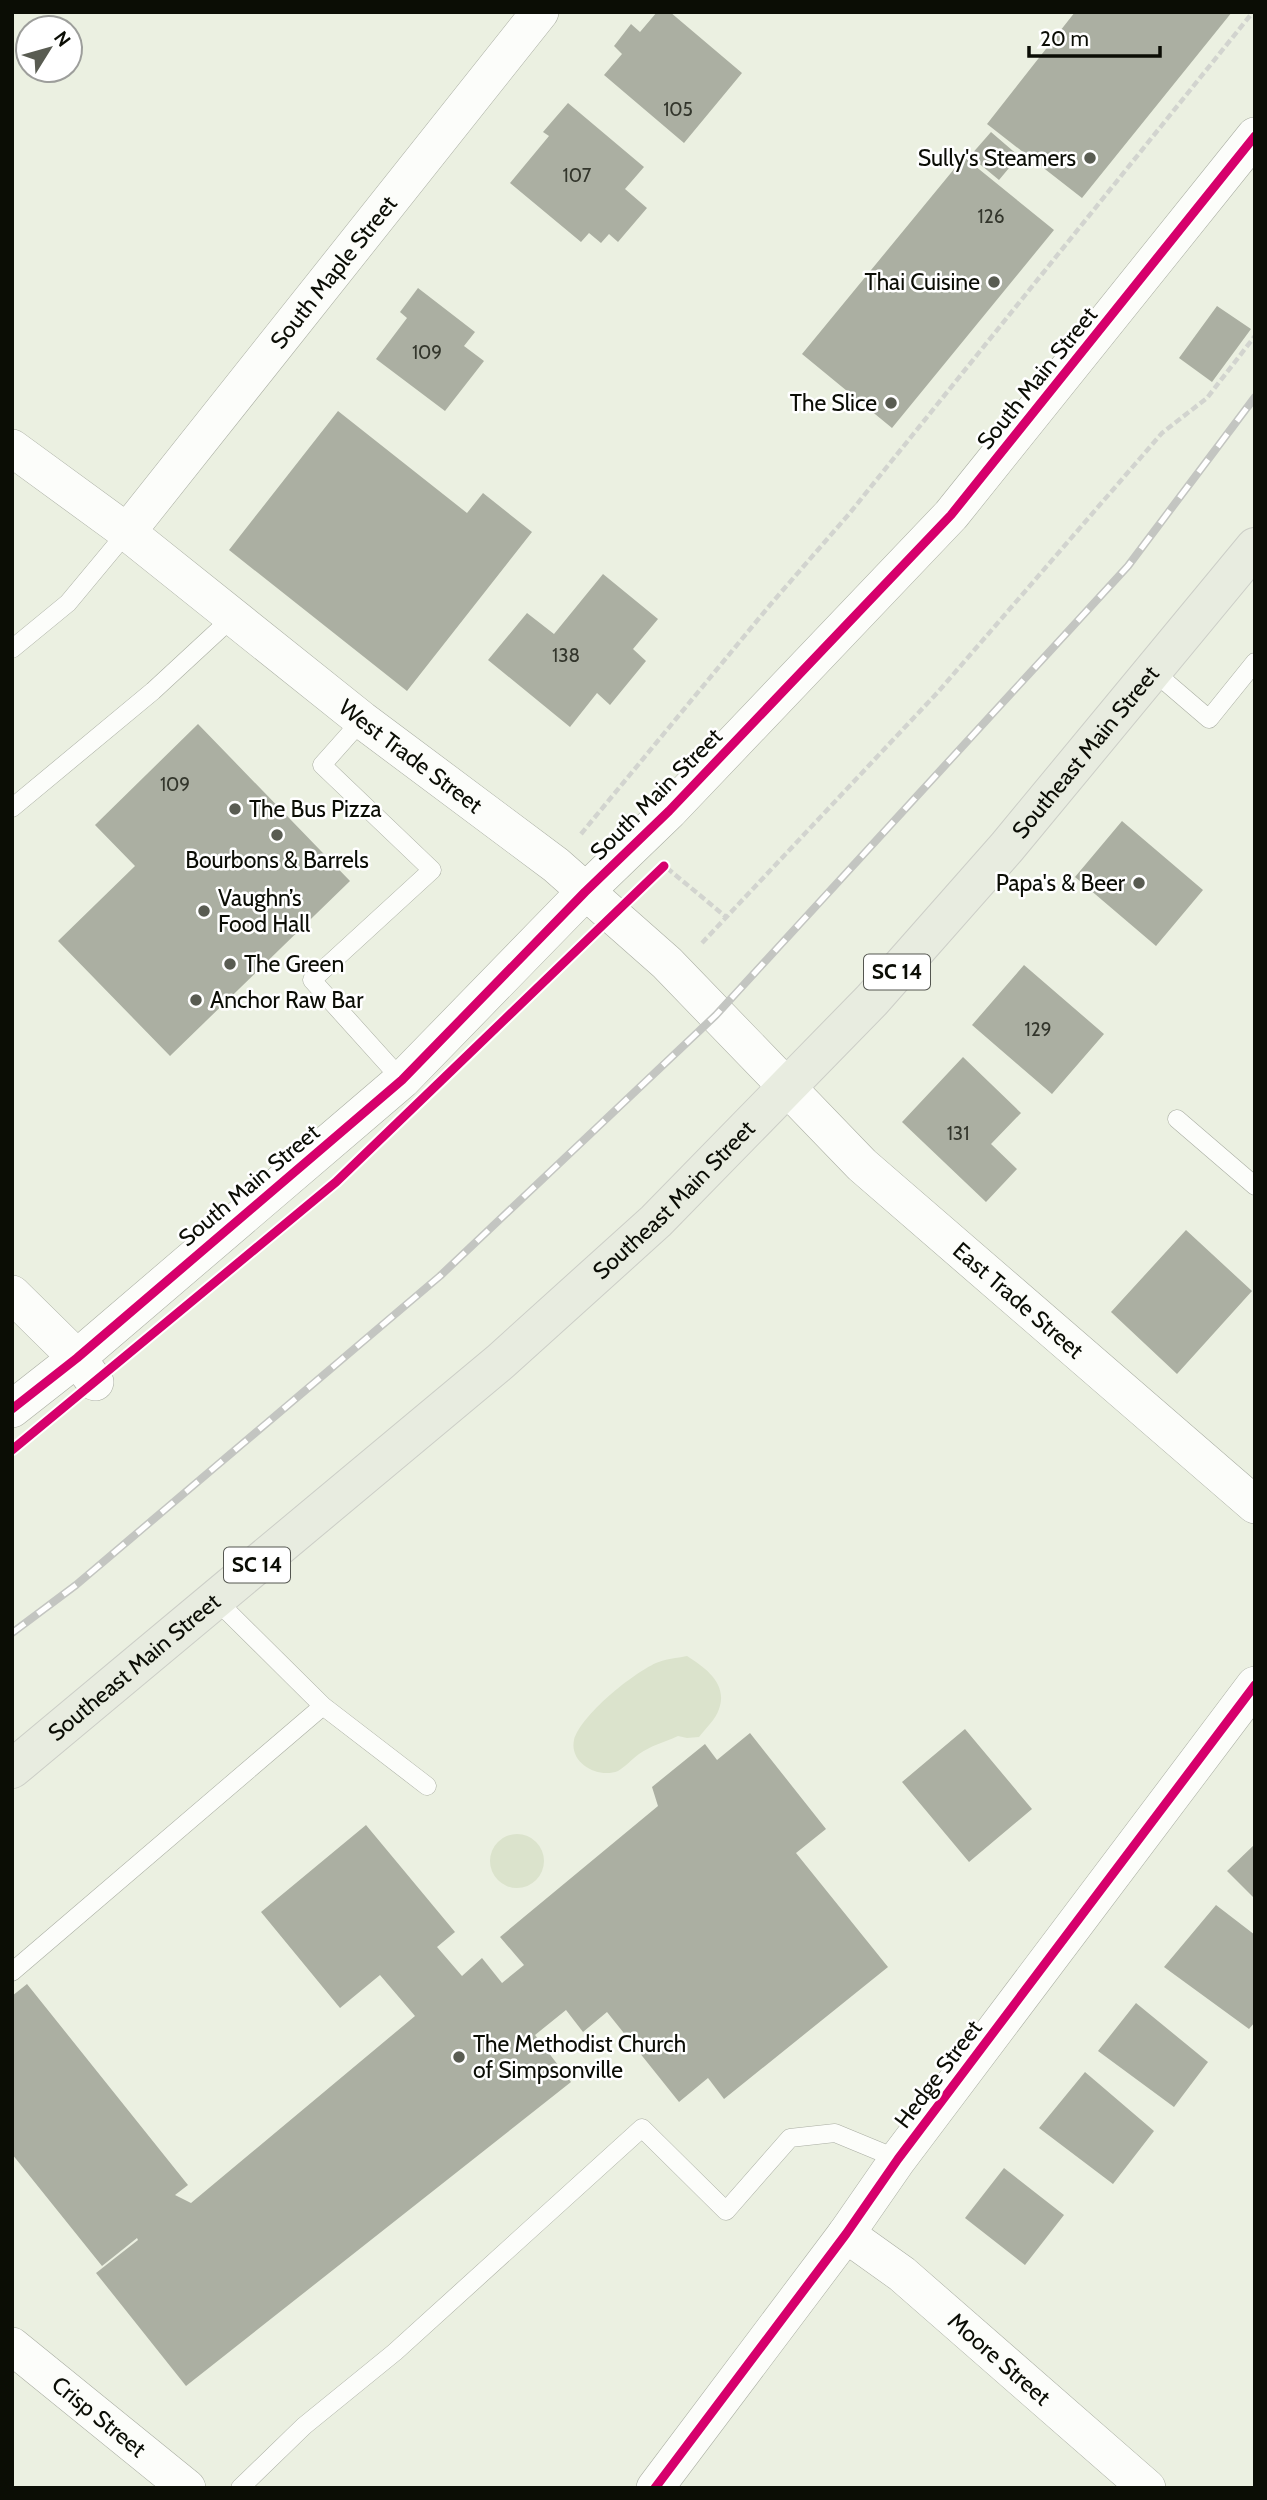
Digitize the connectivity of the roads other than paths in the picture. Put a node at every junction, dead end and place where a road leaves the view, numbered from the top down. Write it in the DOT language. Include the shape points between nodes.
graph roads {
  1 [pos="540,12"];
  2 [pos="1255,136"];
  3 [pos="12,448"];
  4 [pos="127,532"];
  5 [pos="1255,547"];
  6 [pos="233,617"];
  7 [pos="12,649"];
  8 [pos="1255,662"];
  9 [pos="1153,671"];
  10 [pos="362,720"];
  11 [pos="12,808"];
  12 [pos="585,891"];
  13 [pos="402,1080"];
  14 [pos="787,1089"];
  15 [pos="1177,1119"];
  16 [pos="1255,1186"];
  17 [pos="12,1294"];
  18 [pos="86,1370"];
  19 [pos="12,1409"];
  20 [pos="1255,1504"];
  21 [pos="216,1600"];
  22 [pos="1255,1685"];
  23 [pos="323,1706"];
  24 [pos="12,1769"];
  25 [pos="427,1787"];
  26 [pos="12,1972"];
  27 [pos="898,2159"];
  28 [pos="846,2234"];
  29 [pos="12,2346"];
  30 [pos="187,2488"];
  31 [pos="240,2488"];
  32 [pos="655,2488"];
  33 [pos="1147,2488"];
  1 -- 4 [label="street, South Maple Street"];
  2 -- 12 [label="street, South Main Street" via="951,515 669,811"];
  3 -- 4 [label="street, West Trade Street"];
  4 -- 6 [label="street, West Trade Street"];
  4 -- 7 [label="lane" via="68,603"];
  5 -- 9 [label="main road, Southeast Main Street / SC 14"];
  6 -- 10 [label="street, West Trade Street"];
  6 -- 11 [label="lane" via="153,691"];
  8 -- 9 [label="lane" via="1209,719"];
  9 -- 14 [label="main road, Southeast Main Street / SC 14" via="1007,848"];
  10 -- 12 [label="street, West Trade Street"];
  10 -- 13 [label="lane" via="322,765 432,870 312,980"];
  12 -- 13 [label="street, South Main Street"];
  12 -- 14 [label="street, West Trade Street" via="675,972"];
  13 -- 18 [label="street, South Main Street"];
  14 -- 20 [label="street, East Trade Street" via="862,1165"];
  14 -- 21 [label="main road, Southeast Main Street / SC 14" via="656,1221 501,1361"];
  15 -- 16 [label="lane"];
  17 -- 18 [label="street"];
  18 -- 19 [label="street, South Main Street"];
  21 -- 23 [label="lane"];
  21 -- 24 [label="main road, Southeast Main Street / SC 14"];
  22 -- 27 [label="street, Hedge Street"];
  23 -- 25 [label="lane"];
  23 -- 26 [label="lane"];
  27 -- 28 [label="street, Hedge Street"];
  27 -- 31 [label="lane" via="835,2133 790,2138 726,2211 642,2128"];
  28 -- 32 [label="street, Hedge Street"];
  28 -- 33 [label="street, Moore Street" via="902,2274"];
  29 -- 30 [label="street, Crisp Street"];
}
